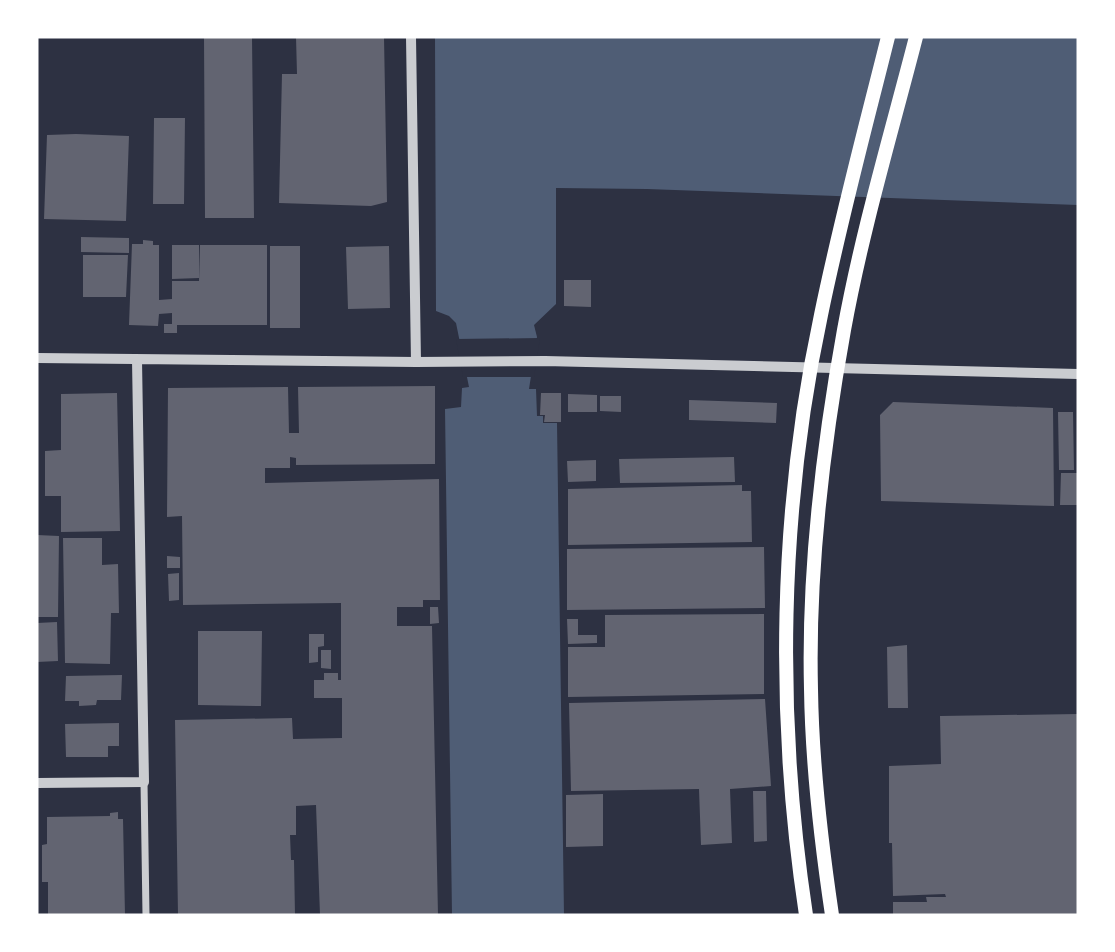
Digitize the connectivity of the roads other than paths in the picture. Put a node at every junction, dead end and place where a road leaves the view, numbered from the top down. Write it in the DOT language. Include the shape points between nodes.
graph roads {
  1 [pos="411,37"];
  2 [pos="888,37"];
  3 [pos="916,37"];
  4 [pos="37,358"];
  5 [pos="138,360"];
  6 [pos="416,362"];
  7 [pos="1078,374"];
  8 [pos="144,782"];
  9 [pos="37,783"];
  10 [pos="145,915"];
  11 [pos="806,915"];
  12 [pos="832,915"];
  1 -- 6 [label="street"];
  2 -- 11 [label="highway" via="820,316 792,501 786,679 790,770"];
  3 -- 12 [label="highway" via="844,329 819,505 811,688"];
  4 -- 5 [label="street"];
  5 -- 6 [label="street"];
  5 -- 8 [label="street"];
  6 -- 7 [label="street"];
  8 -- 9 [label="street"];
  8 -- 10 [label="street"];
}
